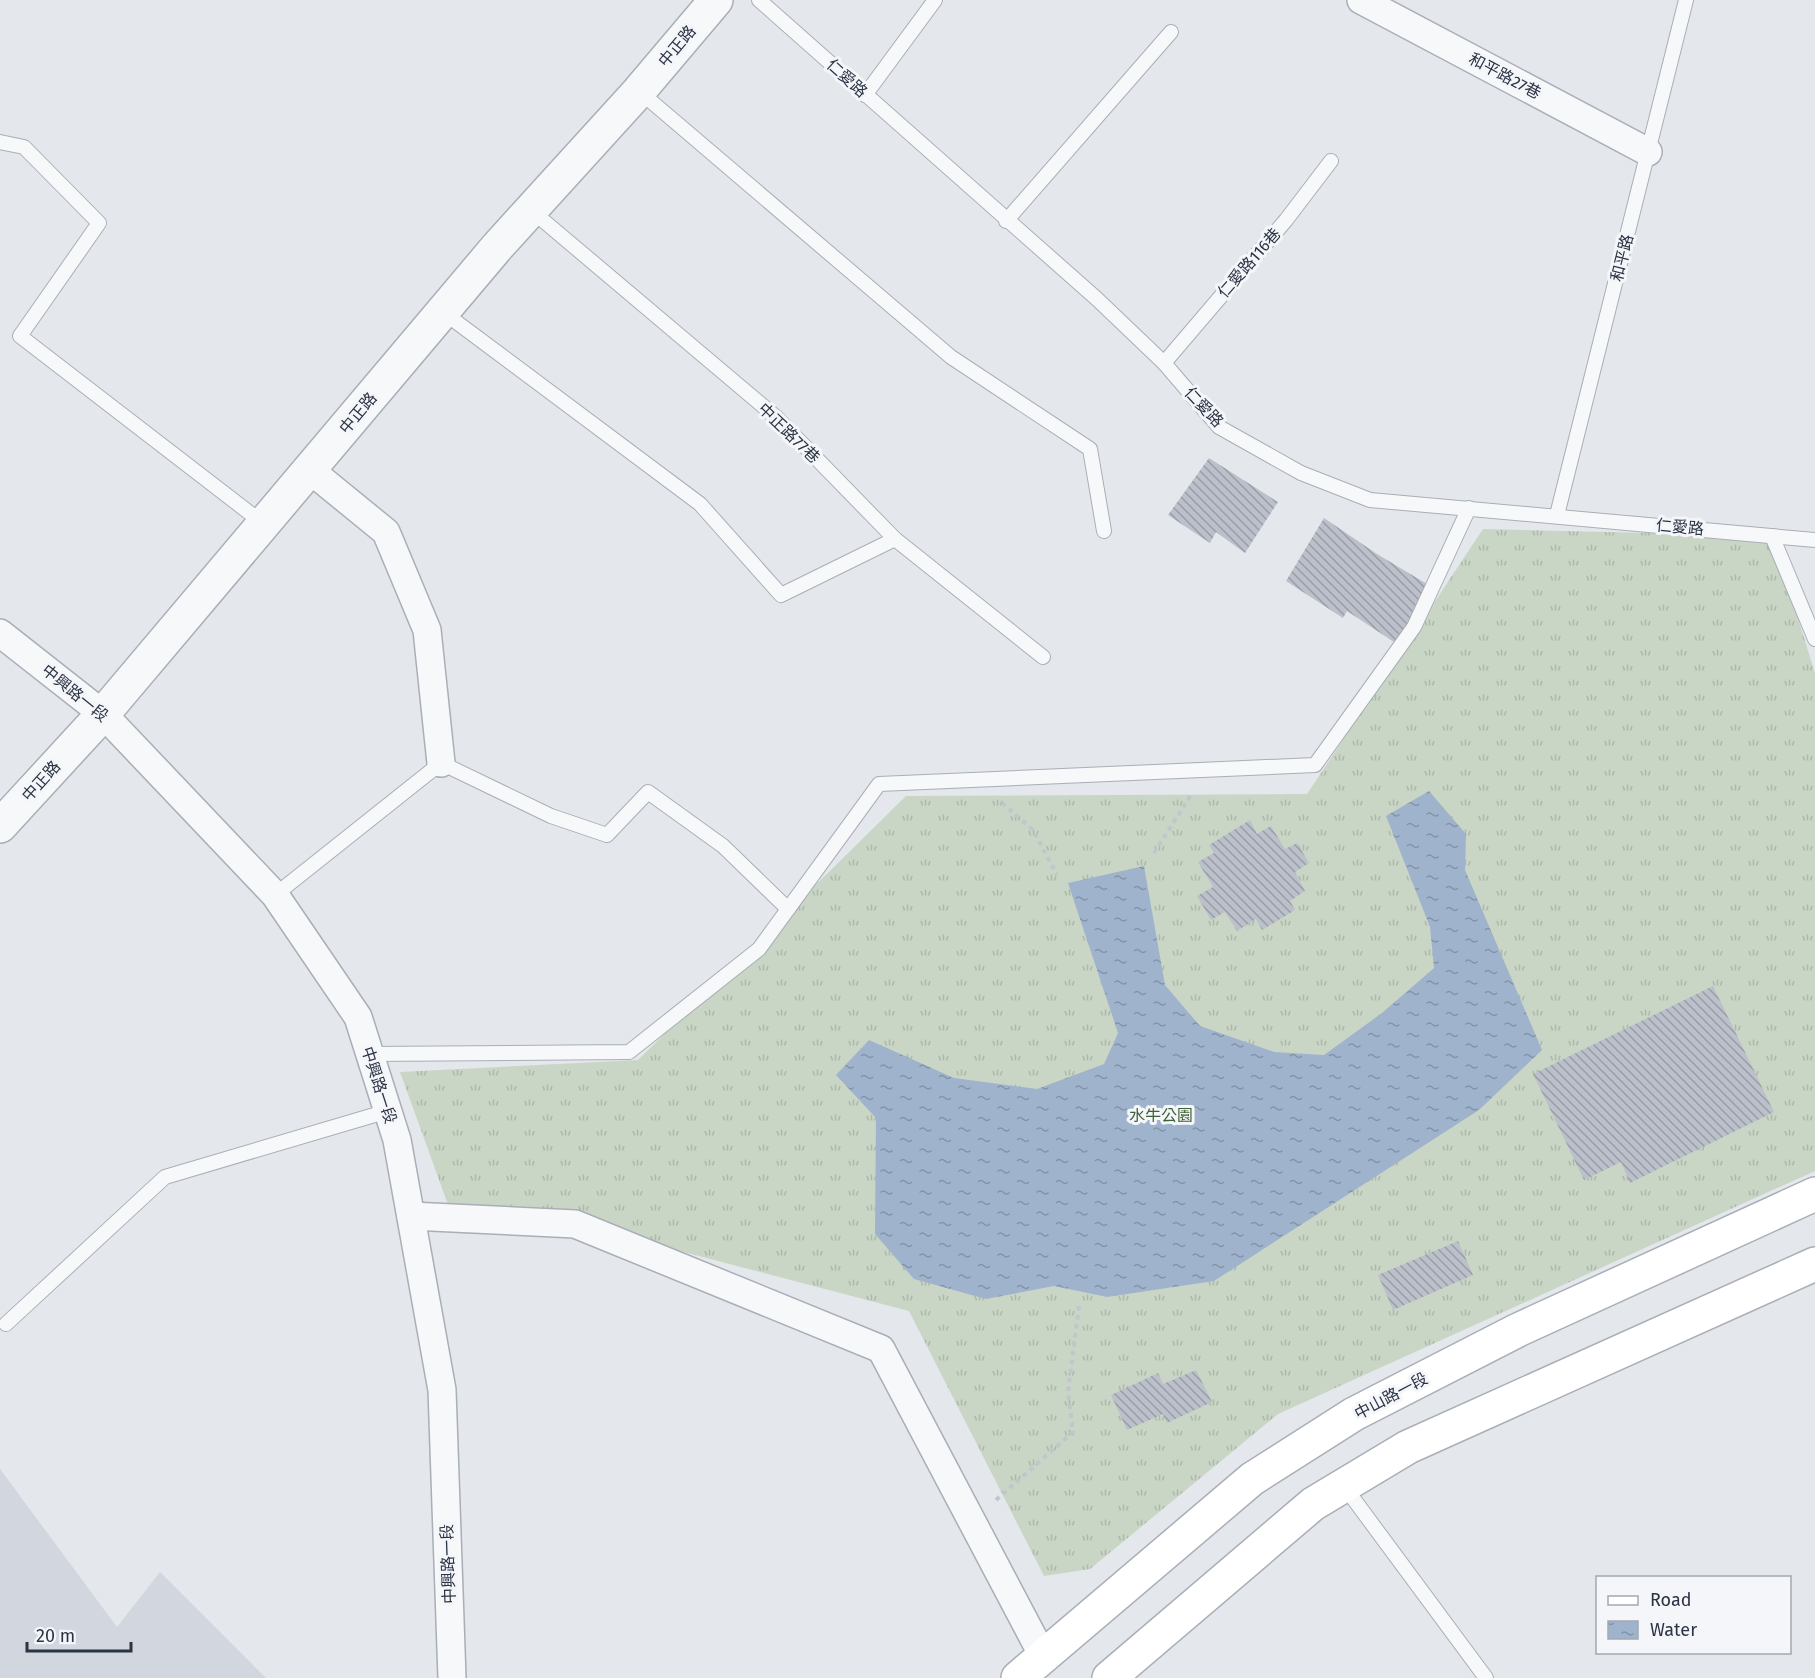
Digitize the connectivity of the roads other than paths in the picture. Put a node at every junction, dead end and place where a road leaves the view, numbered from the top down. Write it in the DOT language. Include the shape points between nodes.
graph roads {
  1 [pos="716,0"];
  2 [pos="759,0"];
  3 [pos="935,0"];
  4 [pos="1361,0"];
  5 [pos="1686,0"];
  6 [pos="1171,32"];
  7 [pos="639,91"];
  8 [pos="865,95"];
  9 [pos="0,142"];
  10 [pos="1648,152"];
  11 [pos="1330,161"];
  12 [pos="532,211"];
  13 [pos="1006,221"];
  14 [pos="443,312"];
  15 [pos="1164,363"];
  16 [pos="310,470"];
  17 [pos="1469,508"];
  18 [pos="1557,515"];
  19 [pos="264,524"];
  20 [pos="1104,531"];
  21 [pos="1772,536"];
  22 [pos="895,539"];
  23 [pos="1815,540"];
  24 [pos="0,633"];
  25 [pos="1815,639"];
  26 [pos="1043,657"];
  27 [pos="103,714"];
  28 [pos="441,763"];
  29 [pos="0,826"];
  30 [pos="275,895"];
  31 [pos="788,909"];
  32 [pos="370,1054"];
  33 [pos="388,1111"];
  34 [pos="1815,1194"];
  35 [pos="411,1216"];
  36 [pos="1815,1264"];
  37 [pos="6,1324"];
  38 [pos="1344,1486"];
  39 [pos="1043,1656"];
  40 [pos="452,1678"];
  41 [pos="1018,1678"];
  42 [pos="1109,1678"];
  43 [pos="1486,1678"];
  1 -- 7 [label="street, 中正路"];
  2 -- 8 [label="lane, 仁愛路"];
  3 -- 8 [label="lane"];
  4 -- 10 [label="street, 和平路27巷"];
  5 -- 10 [label="lane, 和平路"];
  6 -- 13 [label="lane"];
  7 -- 12 [label="street, 中正路"];
  7 -- 20 [label="lane" via="951,357 1090,449"];
  8 -- 13 [label="lane, 仁愛路"];
  9 -- 19 [label="lane" via="24,147 99,224 20,336"];
  10 -- 18 [label="lane, 和平路"];
  11 -- 15 [label="lane, 仁愛路116巷" via="1286,220"];
  12 -- 14 [label="street, 中正路"];
  12 -- 22 [label="lane, 中正路77巷" via="776,417"];
  13 -- 15 [label="lane, 仁愛路"];
  14 -- 16 [label="street, 中正路"];
  14 -- 22 [label="lane" via="700,504 781,595"];
  15 -- 17 [label="lane, 仁愛路" via="1220,427 1301,473 1370,500"];
  16 -- 19 [label="street, 中正路"];
  16 -- 28 [label="street" via="386,532 427,630"];
  17 -- 18 [label="lane, 仁愛路"];
  17 -- 31 [label="lane" via="1414,627 1315,765 879,784"];
  18 -- 21 [label="lane, 仁愛路"];
  19 -- 27 [label="street, 中正路"];
  21 -- 23 [label="lane, 仁愛路"];
  21 -- 25 [label="lane"];
  22 -- 26 [label="lane, 中正路77巷"];
  24 -- 27 [label="street, 中興路一段"];
  27 -- 29 [label="street, 中正路"];
  27 -- 30 [label="street, 中興路一段"];
  28 -- 30 [label="lane"];
  28 -- 31 [label="lane" via="551,816 607,835 648,792 723,846"];
  30 -- 32 [label="street, 中興路一段" via="358,1017"];
  31 -- 32 [label="lane" via="759,949 629,1052"];
  32 -- 33 [label="street, 中興路一段"];
  33 -- 35 [label="street, 中興路一段"];
  33 -- 37 [label="lane" via="165,1177"];
  34 -- 39 [label="main road, 中山路一段" via="1518,1330 1354,1414 1252,1479"];
  35 -- 39 [label="street" via="574,1224 880,1349"];
  35 -- 40 [label="street, 中興路一段" via="442,1390"];
  36 -- 38 [label="main road" via="1408,1447"];
  38 -- 42 [label="main road" via="1313,1504"];
  38 -- 43 [label="lane"];
  39 -- 41 [label="main road, 中山路一段"];
}
